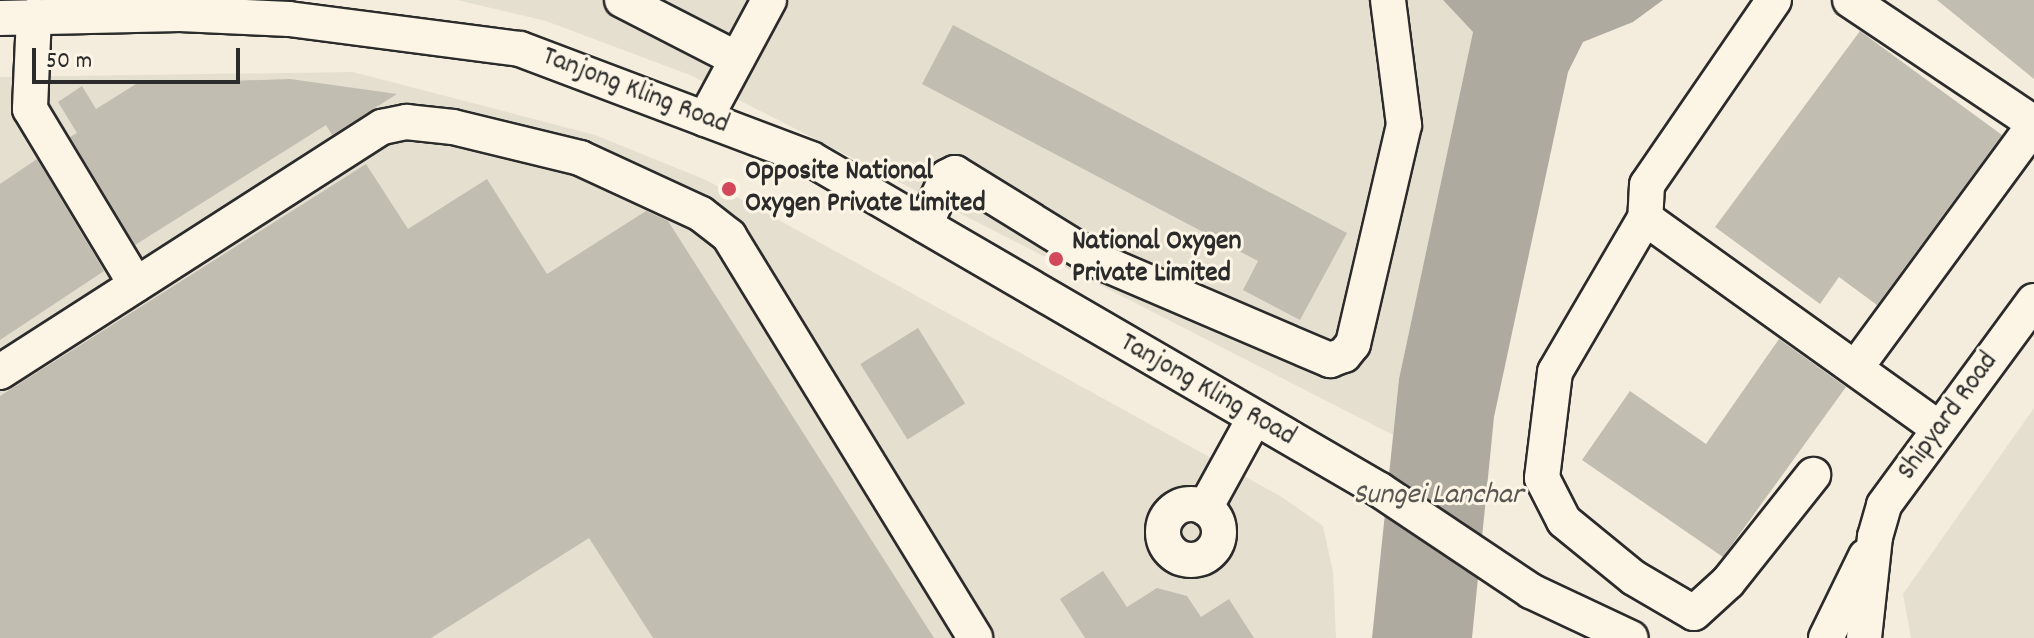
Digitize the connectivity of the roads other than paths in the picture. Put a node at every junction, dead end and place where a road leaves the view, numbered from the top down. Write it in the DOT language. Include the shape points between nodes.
graph roads {
  1 [pos="622,0"];
  2 [pos="769,0"];
  3 [pos="1388,0"];
  4 [pos="1774,0"];
  5 [pos="1850,0"];
  6 [pos="182,7"];
  7 [pos="34,16"];
  8 [pos="0,18"];
  9 [pos="737,59"];
  10 [pos="705,119"];
  11 [pos="2034,124"];
  12 [pos="1645,218"];
  13 [pos="925,225"];
  14 [pos="136,285"];
  15 [pos="2034,301"];
  16 [pos="1857,366"];
  17 [pos="0,372"];
  18 [pos="1254,419"];
  19 [pos="1938,428"];
  20 [pos="1813,475"];
  21 [pos="1205,508"];
  22 [pos="1875,537"];
  23 [pos="1531,591"];
  24 [pos="975,638"];
  25 [pos="1573,638"];
  26 [pos="1631,638"];
  27 [pos="1826,638"];
  28 [pos="1864,638"];
  1 -- 9 [label="street"];
  2 -- 9 [label="street"];
  3 -- 13 [label="street" via="1404,125 1353,344 1344,355 1330,360 1094,259 955,173 947,177"];
  4 -- 12 [label="street" via="1647,185"];
  5 -- 11 [label="street"];
  6 -- 7 [label="street, Tanjong Kling Road"];
  6 -- 10 [label="street, Tanjong Kling Road" via="520,49"];
  7 -- 8 [label="street, Tanjong Kling Road"];
  7 -- 14 [label="street" via="30,109"];
  9 -- 10 [label="street"];
  10 -- 13 [label="street, Tanjong Kling Road" via="811,159"];
  11 -- 16 [label="street"];
  12 -- 16 [label="street"];
  12 -- 20 [label="street" via="1555,372 1542,478 1564,521 1634,578 1694,613 1728,582"];
  13 -- 18 [label="street, Tanjong Kling Road"];
  14 -- 17 [label="street"];
  14 -- 24 [label="street" via="382,127 406,122 453,127 580,158 701,214 729,236"];
  15 -- 19 [label="street, Shipyard Road"];
  16 -- 19 [label="street"];
  18 -- 21 [label="street"];
  18 -- 23 [label="street, Tanjong Kling Road" via="1380,490"];
  19 -- 22 [label="street, Shipyard Road" via="1932,444 1884,505"];
  22 -- 27 [label="street, Shipyard Road"];
  22 -- 28 [label="street, Shipyard Road"];
  23 -- 25 [label="street, Tanjong Kling Road"];
  23 -- 26 [label="street, Tanjong Kling Road"];
}
